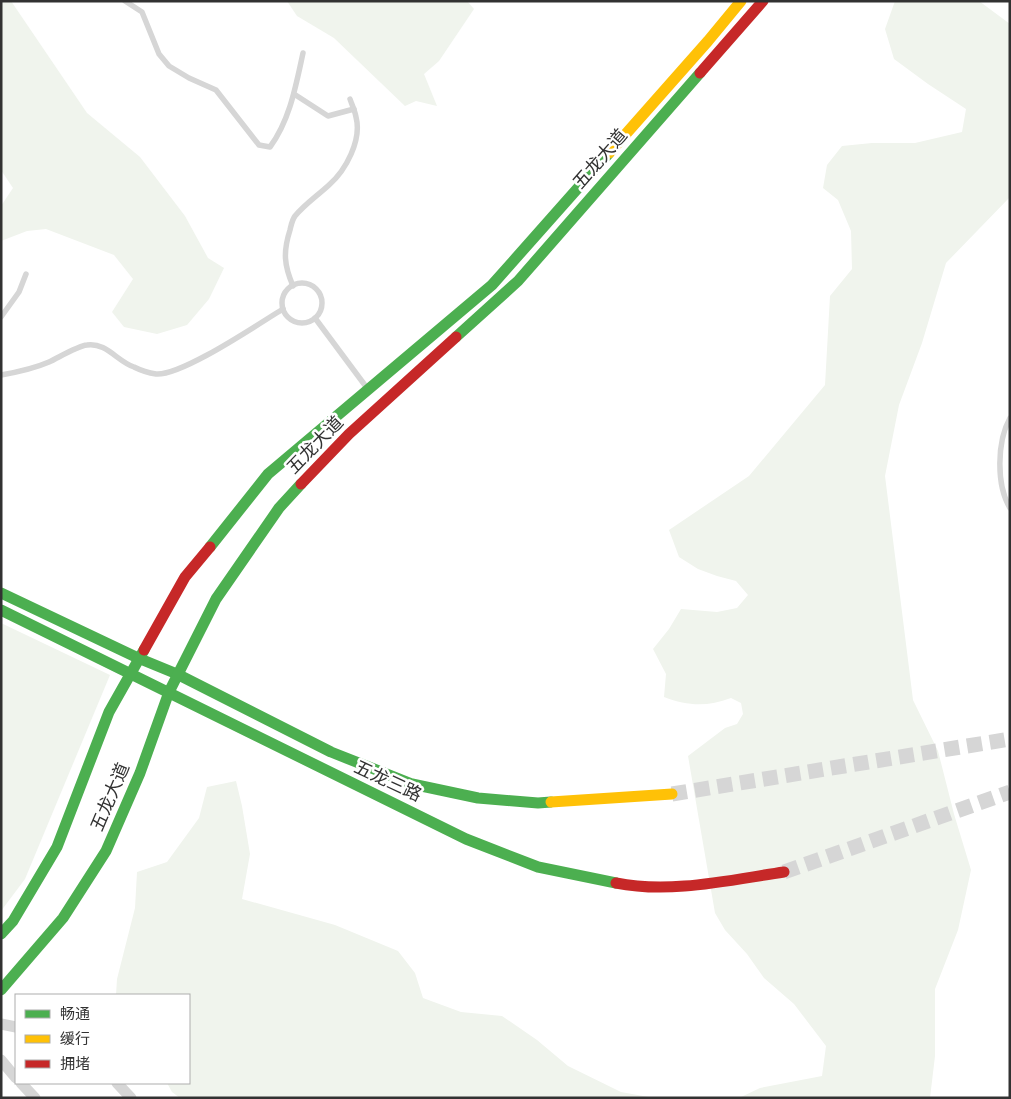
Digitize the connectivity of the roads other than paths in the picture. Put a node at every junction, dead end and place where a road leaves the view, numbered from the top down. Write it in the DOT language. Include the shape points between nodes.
graph roads {
  1 [pos="125,1"];
  2 [pos="741,1"];
  3 [pos="763,1"];
  4 [pos="303,53"];
  5 [pos="294,94"];
  6 [pos="350,99"];
  7 [pos="354,109"];
  8 [pos="26,274"];
  9 [pos="293,286"];
  10 [pos="283,309"];
  11 [pos="1,317"];
  12 [pos="315,318"];
  13 [pos="1,375"];
  14 [pos="368,390"];
  15 [pos="1010,418"];
  16 [pos="1010,508"];
  17 [pos="1,593"];
  18 [pos="1,610"];
  19 [pos="138,658"];
  20 [pos="130,673"];
  21 [pos="177,674"];
  22 [pos="169,692"];
  23 [pos="672,794"];
  24 [pos="784,872"];
  25 [pos="1,934"];
  26 [pos="1,990"];
  27 [pos="1,1024"];
  28 [pos="15,1027"];
  29 [pos="1,1060"];
  30 [pos="15,1077"];
  31 [pos="22,1084"];
  32 [pos="118,1084"];
  33 [pos="35,1098"];
  34 [pos="131,1098"];
  1 -- 5 [label="lane" via="142,12 159,54 169,66 216,90 260,145 270,147"];
  2 -- 14 [label="main road, 五龙大道" via="492,284"];
  3 -- 21 [label="main road, 五龙大道" via="518,281 349,434 279,508 216,599"];
  4 -- 5 [label="lane"];
  5 -- 7 [label="lane" via="328,116"];
  6 -- 7 [label="lane"];
  7 -- 9 [label="lane" via="357,136 349,158 340,174 294,218 284,247 286,272"];
  8 -- 11 [label="lane" via="19,292"];
  9 -- 10 [label="lane" via="284,296"];
  9 -- 12 [label="lane" via="306,284 317,290 322,301"];
  10 -- 12 [label="lane" via="297,322 310,322"];
  10 -- 13 [label="lane" via="206,356 176,370 156,374 131,366 97,346 86,345 31,368"];
  12 -- 14 [label="lane"];
  14 -- 19 [label="main road, 五龙大道" via="268,474 185,577"];
  15 -- 16 [label="lane" via="1005,426 999,463 1005,499"];
  17 -- 19 [label="main road, 五龙三路"];
  18 -- 20 [label="main road, 五龙三路"];
  19 -- 20 [label="main road, 五龙大道"];
  19 -- 21 [label="main road, 五龙三路"];
  20 -- 22 [label="main road, 五龙三路"];
  20 -- 25 [label="main road, 五龙大道" via="109,712 57,847 13,921"];
  21 -- 22 [label="main road, 五龙大道"];
  21 -- 23 [label="main road, 五龙三路" via="331,752 412,784 478,798 538,803"];
  22 -- 24 [label="main road, 五龙三路" via="466,839 538,867 636,887 686,886"];
  22 -- 26 [label="main road, 五龙大道" via="140,773 106,851 63,918"];
  27 -- 28 [label="street"];
  29 -- 30 [label="street"];
  31 -- 33 [label="street"];
  32 -- 34 [label="street"];
}
